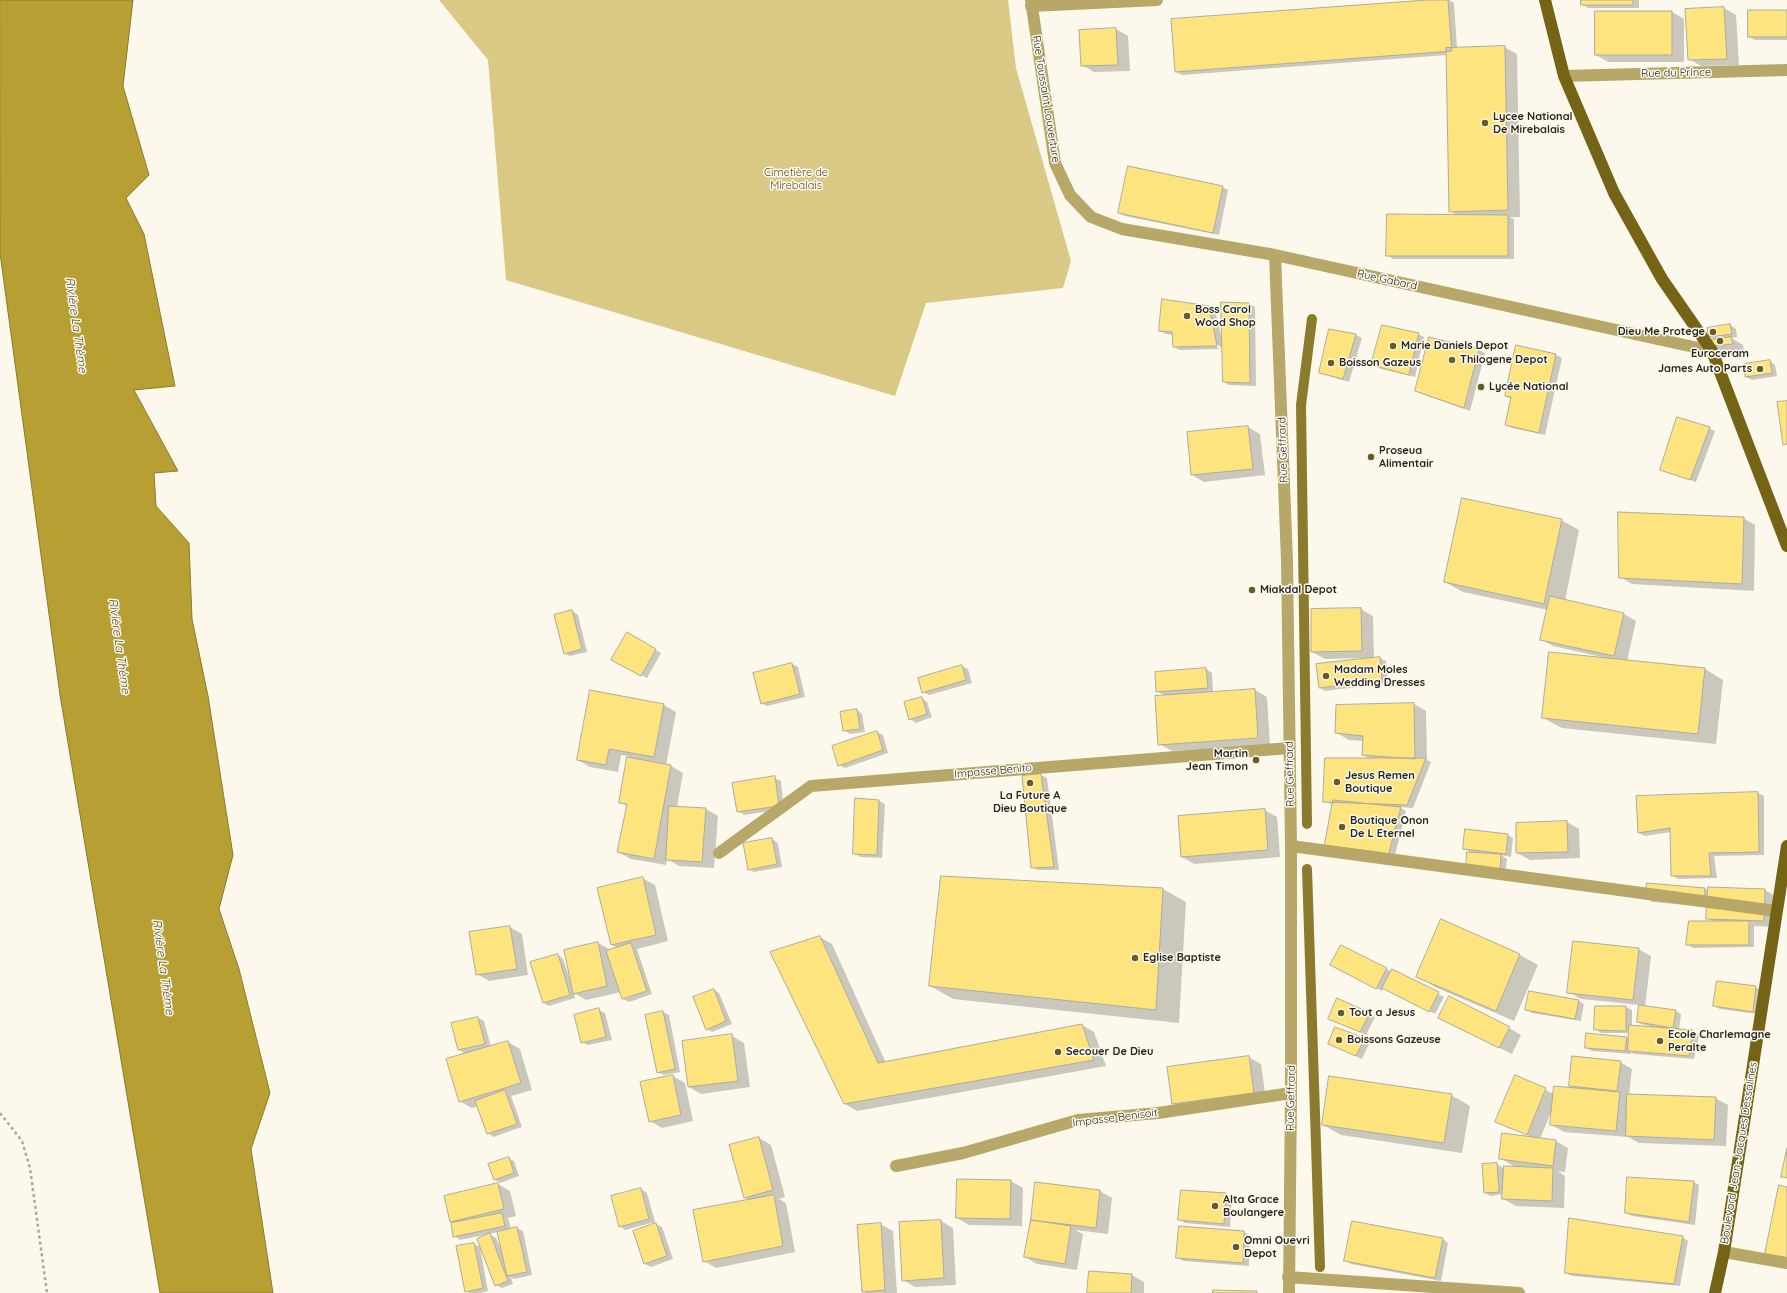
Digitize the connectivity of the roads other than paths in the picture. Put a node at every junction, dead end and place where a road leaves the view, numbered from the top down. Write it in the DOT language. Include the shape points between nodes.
graph roads {
  1 [pos="1157,0"];
  2 [pos="1545,0"];
  3 [pos="1031,3"];
  4 [pos="1787,70"];
  5 [pos="1564,76"];
  6 [pos="1070,195"];
  7 [pos="1275,255"];
  8 [pos="1712,351"];
  9 [pos="1787,546"];
  10 [pos="1289,748"];
  11 [pos="1291,846"];
  12 [pos="1787,846"];
  13 [pos="719,853"];
  14 [pos="1776,911"];
  15 [pos="1291,1093"];
  16 [pos="896,1166"];
  17 [pos="1724,1252"];
  18 [pos="1787,1263"];
  19 [pos="1288,1277"];
  20 [pos="1289,1293"];
  21 [pos="1519,1293"];
  22 [pos="1715,1293"];
  1 -- 3 [label="street"];
  2 -- 5 [label="main road"];
  3 -- 6 [label="street, Rue Toussaint Louverture" via="1055,163"];
  4 -- 5 [label="street, Rue du Prince"];
  5 -- 8 [label="main road" via="1614,193 1662,279"];
  6 -- 7 [label="street, Rue Gabard" via="1091,217 1122,229"];
  7 -- 8 [label="street, Rue Gabard"];
  7 -- 10 [label="street, Rue Geffrard" via="1287,562"];
  8 -- 9 [label="main road"];
  10 -- 11 [label="street, Rue Geffrard"];
  10 -- 13 [label="street, Impasse Benito" via="811,786"];
  11 -- 14 [label="street"];
  11 -- 15 [label="street, Rue Geffrard"];
  12 -- 14 [label="main road, Boulevard Jean-Jacques Dessalines"];
  14 -- 17 [label="main road, Boulevard Jean-Jacques Dessalines"];
  15 -- 16 [label="street, Impasse Benisoit" via="1158,1113 1078,1120 963,1153"];
  15 -- 19 [label="street, Rue Geffrard"];
  17 -- 18 [label="street"];
  17 -- 22 [label="main road, Boulevard Jean-Jacques Dessalines"];
  19 -- 20 [label="street, Rue Geffrard"];
  19 -- 21 [label="street"];
}
